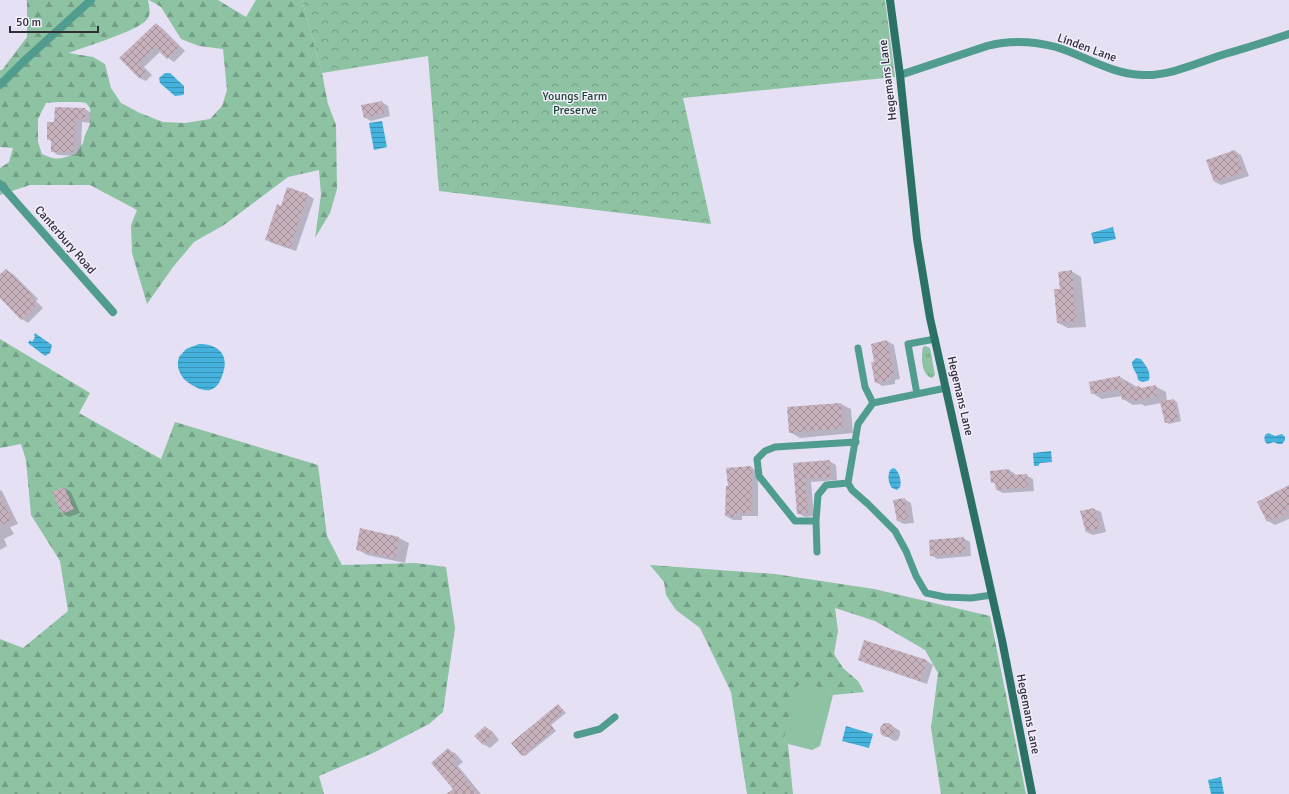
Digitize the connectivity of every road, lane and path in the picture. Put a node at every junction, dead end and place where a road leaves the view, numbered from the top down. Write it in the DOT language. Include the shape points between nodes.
graph roads {
  1 [pos="91,0"];
  2 [pos="890,0"];
  3 [pos="1289,34"];
  4 [pos="900,75"];
  5 [pos="0,85"];
  6 [pos="0,184"];
  7 [pos="113,312"];
  8 [pos="935,339"];
  9 [pos="858,348"];
  10 [pos="946,388"];
  11 [pos="917,394"];
  12 [pos="873,403"];
  13 [pos="856,442"];
  14 [pos="848,483"];
  15 [pos="816,520"];
  16 [pos="817,552"];
  17 [pos="992,595"];
  18 [pos="615,717"];
  19 [pos="577,735"];
  20 [pos="1032,794"];
  1 -- 5 [label="street"];
  2 -- 4 [label="street, Hegemans Lane"];
  3 -- 4 [label="street, Linden Lane" via="1185,68 1158,74 1119,72 1056,48 1017,42 987,46"];
  4 -- 8 [label="street, Hegemans Lane" via="917,239"];
  6 -- 7 [label="street, Canterbury Road"];
  8 -- 10 [label="street, Hegemans Lane"];
  8 -- 11 [label="lane" via="908,344"];
  9 -- 12 [label="lane" via="865,387"];
  10 -- 11 [label="lane"];
  10 -- 17 [label="street, Hegemans Lane"];
  11 -- 12 [label="lane"];
  12 -- 13 [label="lane" via="858,424"];
  13 -- 14 [label="lane"];
  13 -- 15 [label="lane" via="775,447 765,451 757,459 759,476 795,521"];
  14 -- 15 [label="lane" via="826,485 818,495"];
  14 -- 17 [label="lane" via="852,490 895,531 926,593 971,598"];
  15 -- 16 [label="lane"];
  17 -- 20 [label="street, Hegemans Lane"];
  18 -- 19 [label="lane" via="600,729"];
}
